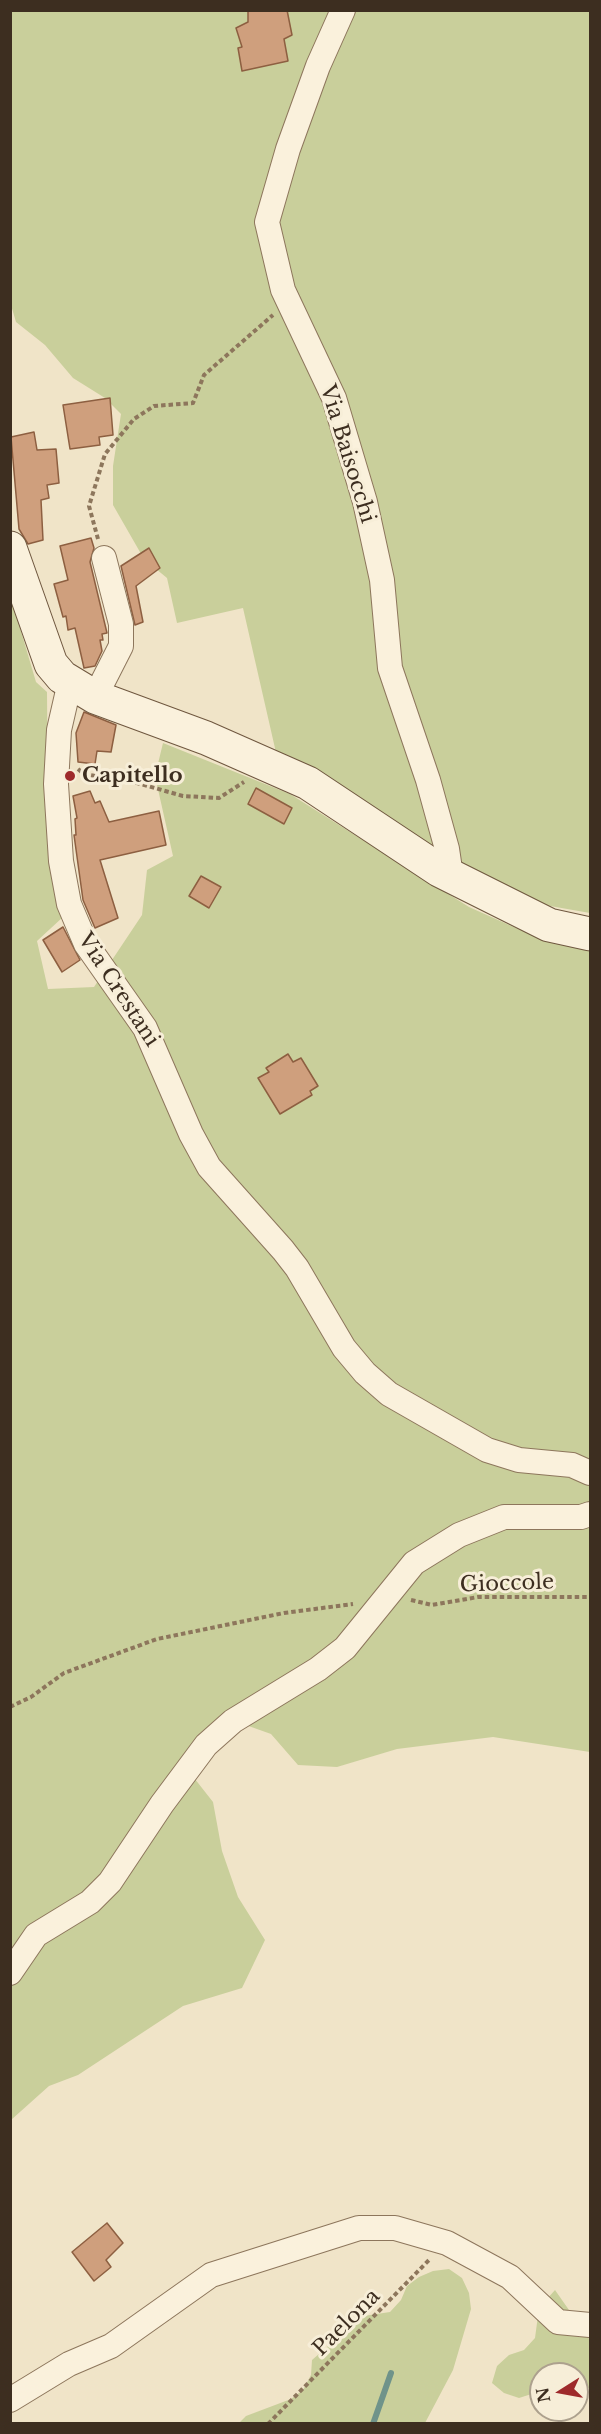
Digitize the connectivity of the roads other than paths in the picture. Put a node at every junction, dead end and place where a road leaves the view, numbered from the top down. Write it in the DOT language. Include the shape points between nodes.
graph roads {
  1 [pos="343,10"];
  2 [pos="10,548"];
  3 [pos="104,558"];
  4 [pos="83,690"];
  5 [pos="450,876"];
  6 [pos="591,934"];
  7 [pos="591,1473"];
  8 [pos="591,1514"];
  9 [pos="10,1973"];
  10 [pos="591,2325"];
  11 [pos="10,2400"];
  1 -- 5 [label="street, Via Baisocchi" via="303,108 267,222 283,290 334,398 364,502 382,580 390,668 428,780 447,849"];
  2 -- 4 [label="street" via="51,663"];
  3 -- 4 [label="street, Via Crestani" via="121,624 121,646"];
  4 -- 5 [label="street" via="308,783"];
  4 -- 7 [label="street, Via Crestani" via="59,729 58,835 69,904 86,944 145,1028 209,1167 283,1250 344,1348 389,1394 487,1450 519,1460 572,1465"];
  5 -- 6 [label="street" via="549,924"];
  8 -- 9 [label="street" via="518,1515 490,1522 435,1548 404,1573 345,1648 233,1721 206,1745 110,1882 90,1902 36,1935"];
  10 -- 11 [label="street" via="558,2322 510,2277 447,2243 395,2228 359,2228 211,2275 111,2346 69,2364"];
}
